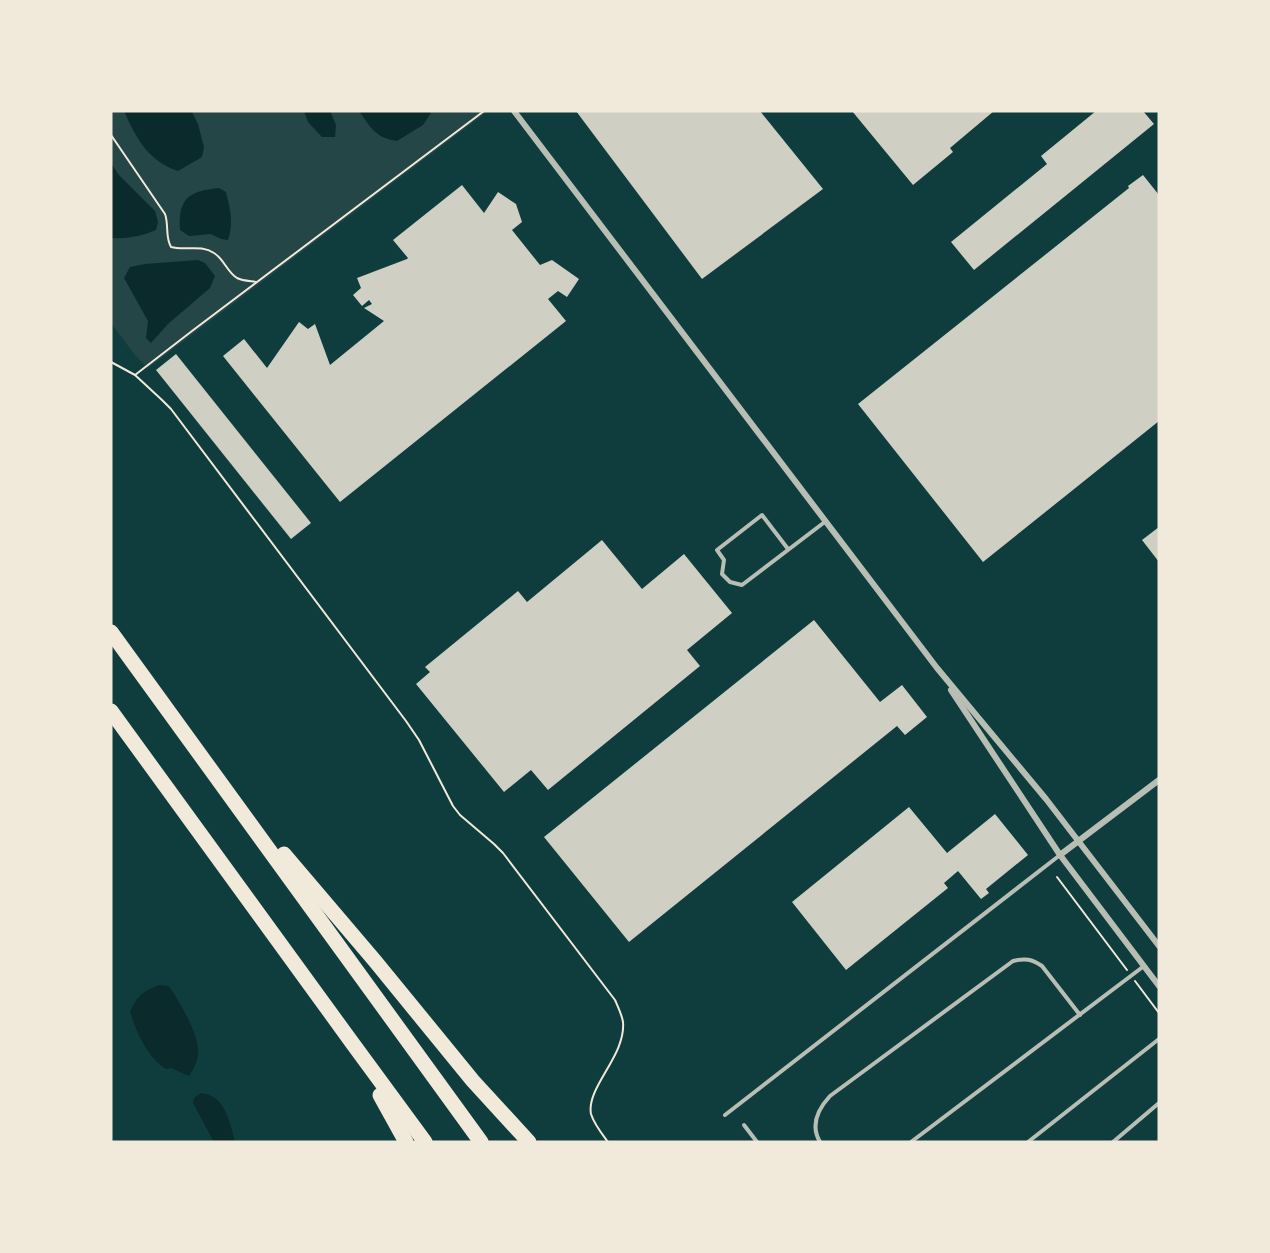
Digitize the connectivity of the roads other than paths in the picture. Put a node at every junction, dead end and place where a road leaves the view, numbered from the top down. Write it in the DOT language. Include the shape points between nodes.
graph roads {
  1 [pos="514,111"];
  2 [pos="826,521"];
  3 [pos="788,549"];
  4 [pos="111,632"];
  5 [pos="937,668"];
  6 [pos="111,711"];
  7 [pos="208,765"];
  8 [pos="1159,780"];
  9 [pos="1079,841"];
  10 [pos="1060,855"];
  11 [pos="1159,946"];
  12 [pos="1144,966"];
  13 [pos="1159,986"];
  14 [pos="1080,1014"];
  15 [pos="1159,1039"];
  16 [pos="352,1044"];
  17 [pos="1159,1103"];
  18 [pos="725,1115"];
  19 [pos="744,1125"];
  20 [pos="406,1142"];
  21 [pos="425,1142"];
  22 [pos="481,1142"];
  23 [pos="530,1142"];
  24 [pos="757,1142"];
  25 [pos="820,1142"];
  26 [pos="911,1142"];
  27 [pos="1028,1142"];
  28 [pos="1113,1142"];
  1 -- 2 [label="street"];
  2 -- 3 [label="lane"];
  2 -- 5 [label="street"];
  3 -- 3 [label="lane" via="742,585 729,582 722,573 724,560 717,550 762,515"];
  4 -- 7 [label="highway"];
  5 -- 9 [label="street"];
  5 -- 10 [label="street"];
  6 -- 16 [label="highway"];
  7 -- 22 [label="highway"];
  7 -- 23 [label="highway" via="473,1081"];
  8 -- 9 [label="street"];
  9 -- 10 [label="street"];
  9 -- 11 [label="street"];
  10 -- 12 [label="street"];
  10 -- 18 [label="lane"];
  12 -- 13 [label="street"];
  12 -- 14 [label="lane"];
  14 -- 25 [label="lane" via="1042,966 1028,959 1013,961 830,1096 815,1121"];
  14 -- 26 [label="lane"];
  15 -- 27 [label="lane"];
  16 -- 20 [label="highway"];
  16 -- 21 [label="highway"];
  17 -- 28 [label="lane"];
  19 -- 24 [label="lane"];
}
